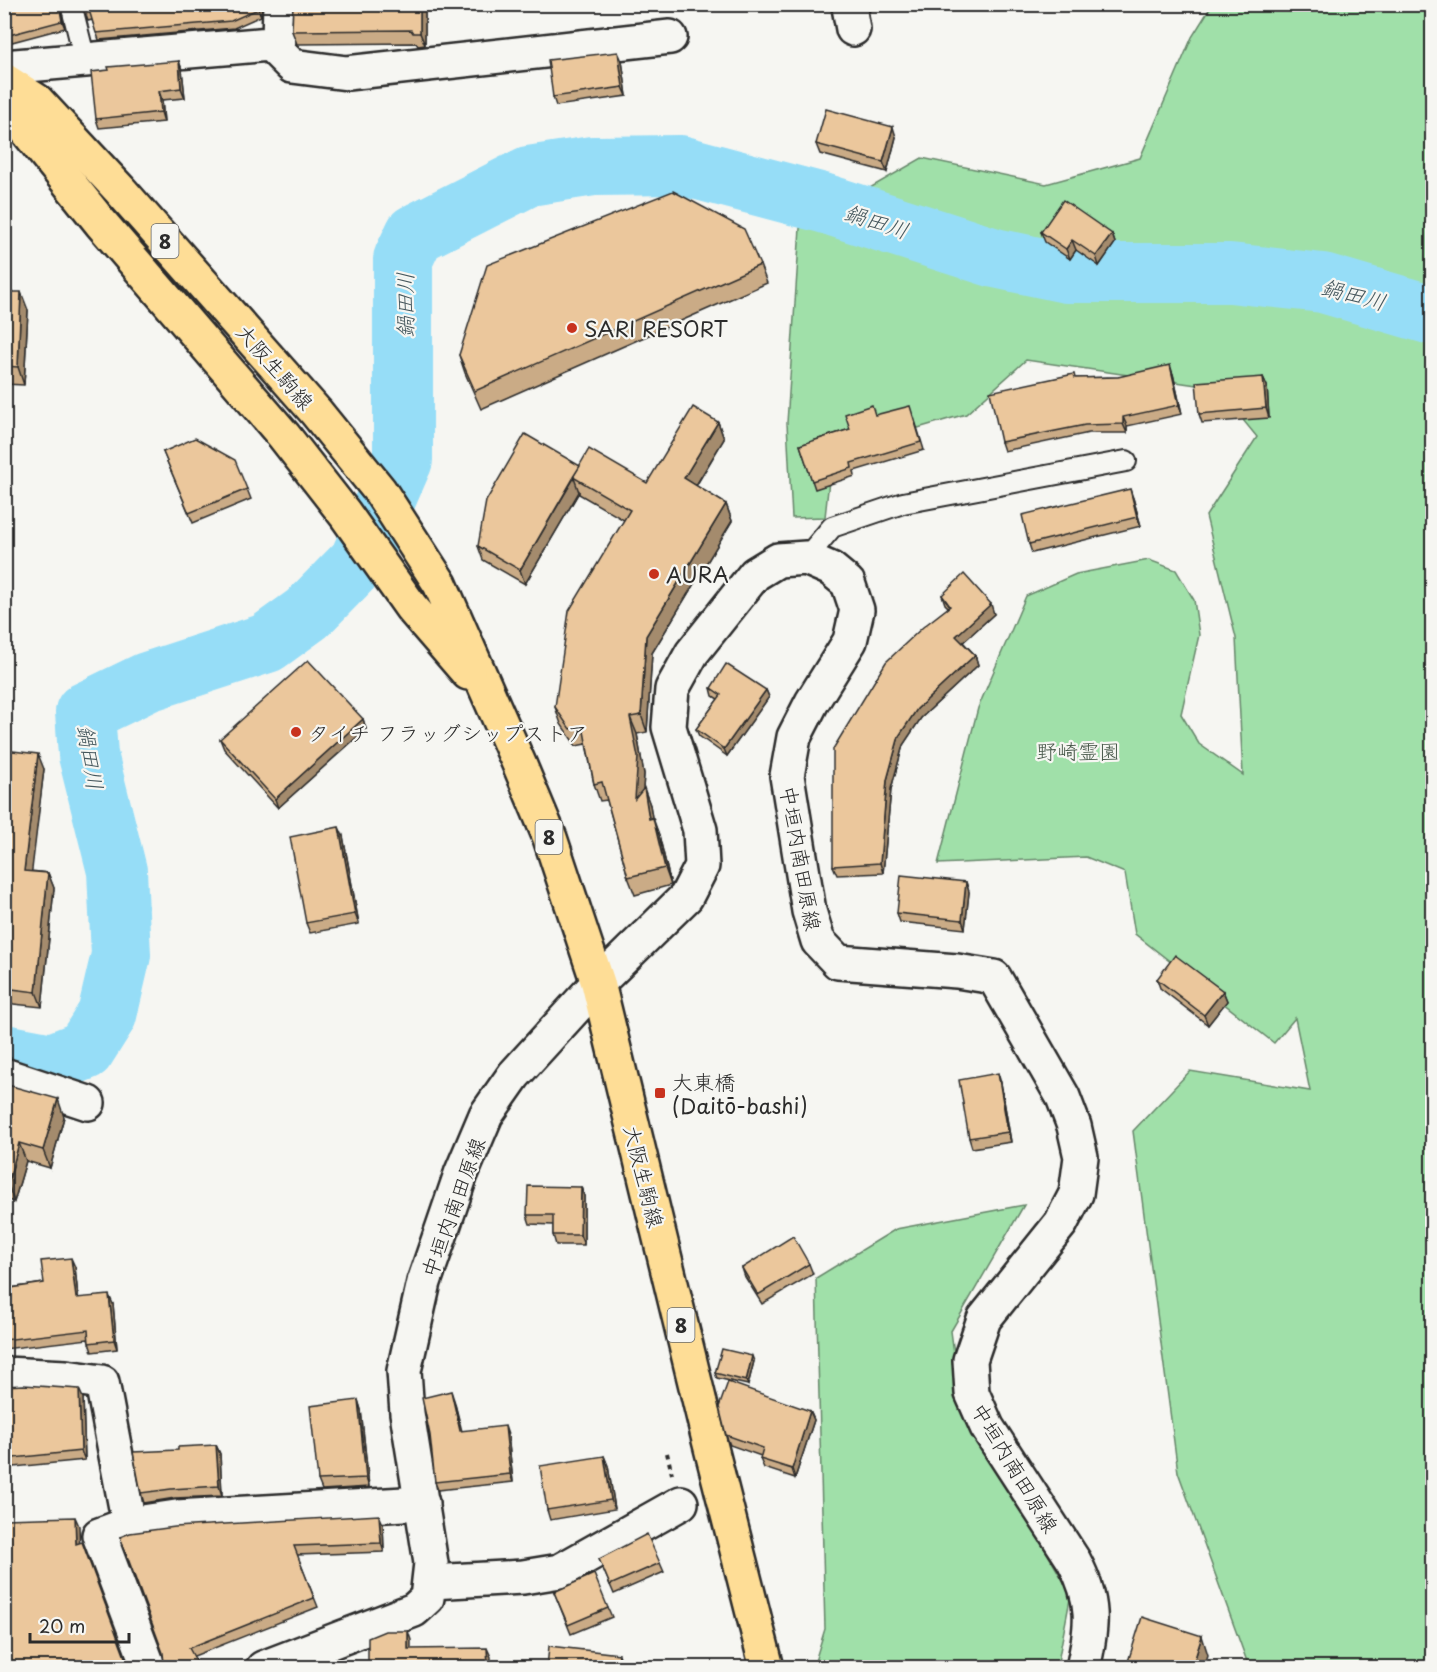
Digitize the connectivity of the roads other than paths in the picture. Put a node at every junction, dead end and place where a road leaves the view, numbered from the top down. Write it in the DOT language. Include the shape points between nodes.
graph roads {
  1 [pos="71,4"];
  2 [pos="280,4"];
  3 [pos="670,37"];
  4 [pos="270,44"];
  5 [pos="85,60"];
  6 [pos="4,67"];
  7 [pos="4,80"];
  8 [pos="4,102"];
  9 [pos="1126,461"];
  10 [pos="806,558"];
  11 [pos="489,697"];
  12 [pos="598,983"];
  13 [pos="4,1075"];
  14 [pos="88,1103"];
  15 [pos="4,1374"];
  16 [pos="422,1503"];
  17 [pos="681,1503"];
  18 [pos="129,1524"];
  19 [pos="431,1582"];
  20 [pos="149,1668"];
  21 [pos="263,1668"];
  22 [pos="767,1668"];
  23 [pos="1083,1668"];
  1 -- 5 [label="lane"];
  2 -- 4 [label="main road" via="279,40"];
  3 -- 4 [label="main road" via="347,73 292,66"];
  4 -- 5 [label="main road"];
  5 -- 6 [label="main road"];
  7 -- 11 [label="main road, 大阪生駒線 / 8" via="37,101 112,182 316,412 380,491 440,584"];
  8 -- 11 [label="main road, 大阪生駒線 / 8" via="101,223 284,436 411,607"];
  9 -- 10 [label="lane" via="903,503 832,527"];
  10 -- 12 [label="main road, 中垣内南田原線" via="778,560 755,574 692,653 672,689 669,727 700,830 702,866 686,897"];
  10 -- 23 [label="main road, 中垣内南田原線" via="831,569 848,583 857,610 850,641 794,737 788,776 809,911 818,941 838,962 994,977 1063,1097 1074,1126 1081,1157 1076,1194 1061,1223 984,1319 970,1360 972,1393 987,1427 1084,1580 1091,1605"];
  11 -- 12 [label="main road, 大阪生駒線 / 8" via="550,838"];
  12 -- 16 [label="main road, 中垣内南田原線" via="514,1075 486,1116 461,1174 424,1282 404,1371"];
  12 -- 22 [label="main road, 大阪生駒線 / 8"];
  13 -- 14 [label="main road"];
  15 -- 18 [label="main road" via="102,1382"];
  16 -- 18 [label="main road"];
  16 -- 19 [label="main road, 中垣内南田原線"];
  17 -- 19 [label="main road" via="560,1571"];
  18 -- 20 [label="main road" via="99,1535"];
  19 -- 21 [label="main road" via="428,1598 414,1610"];
}
